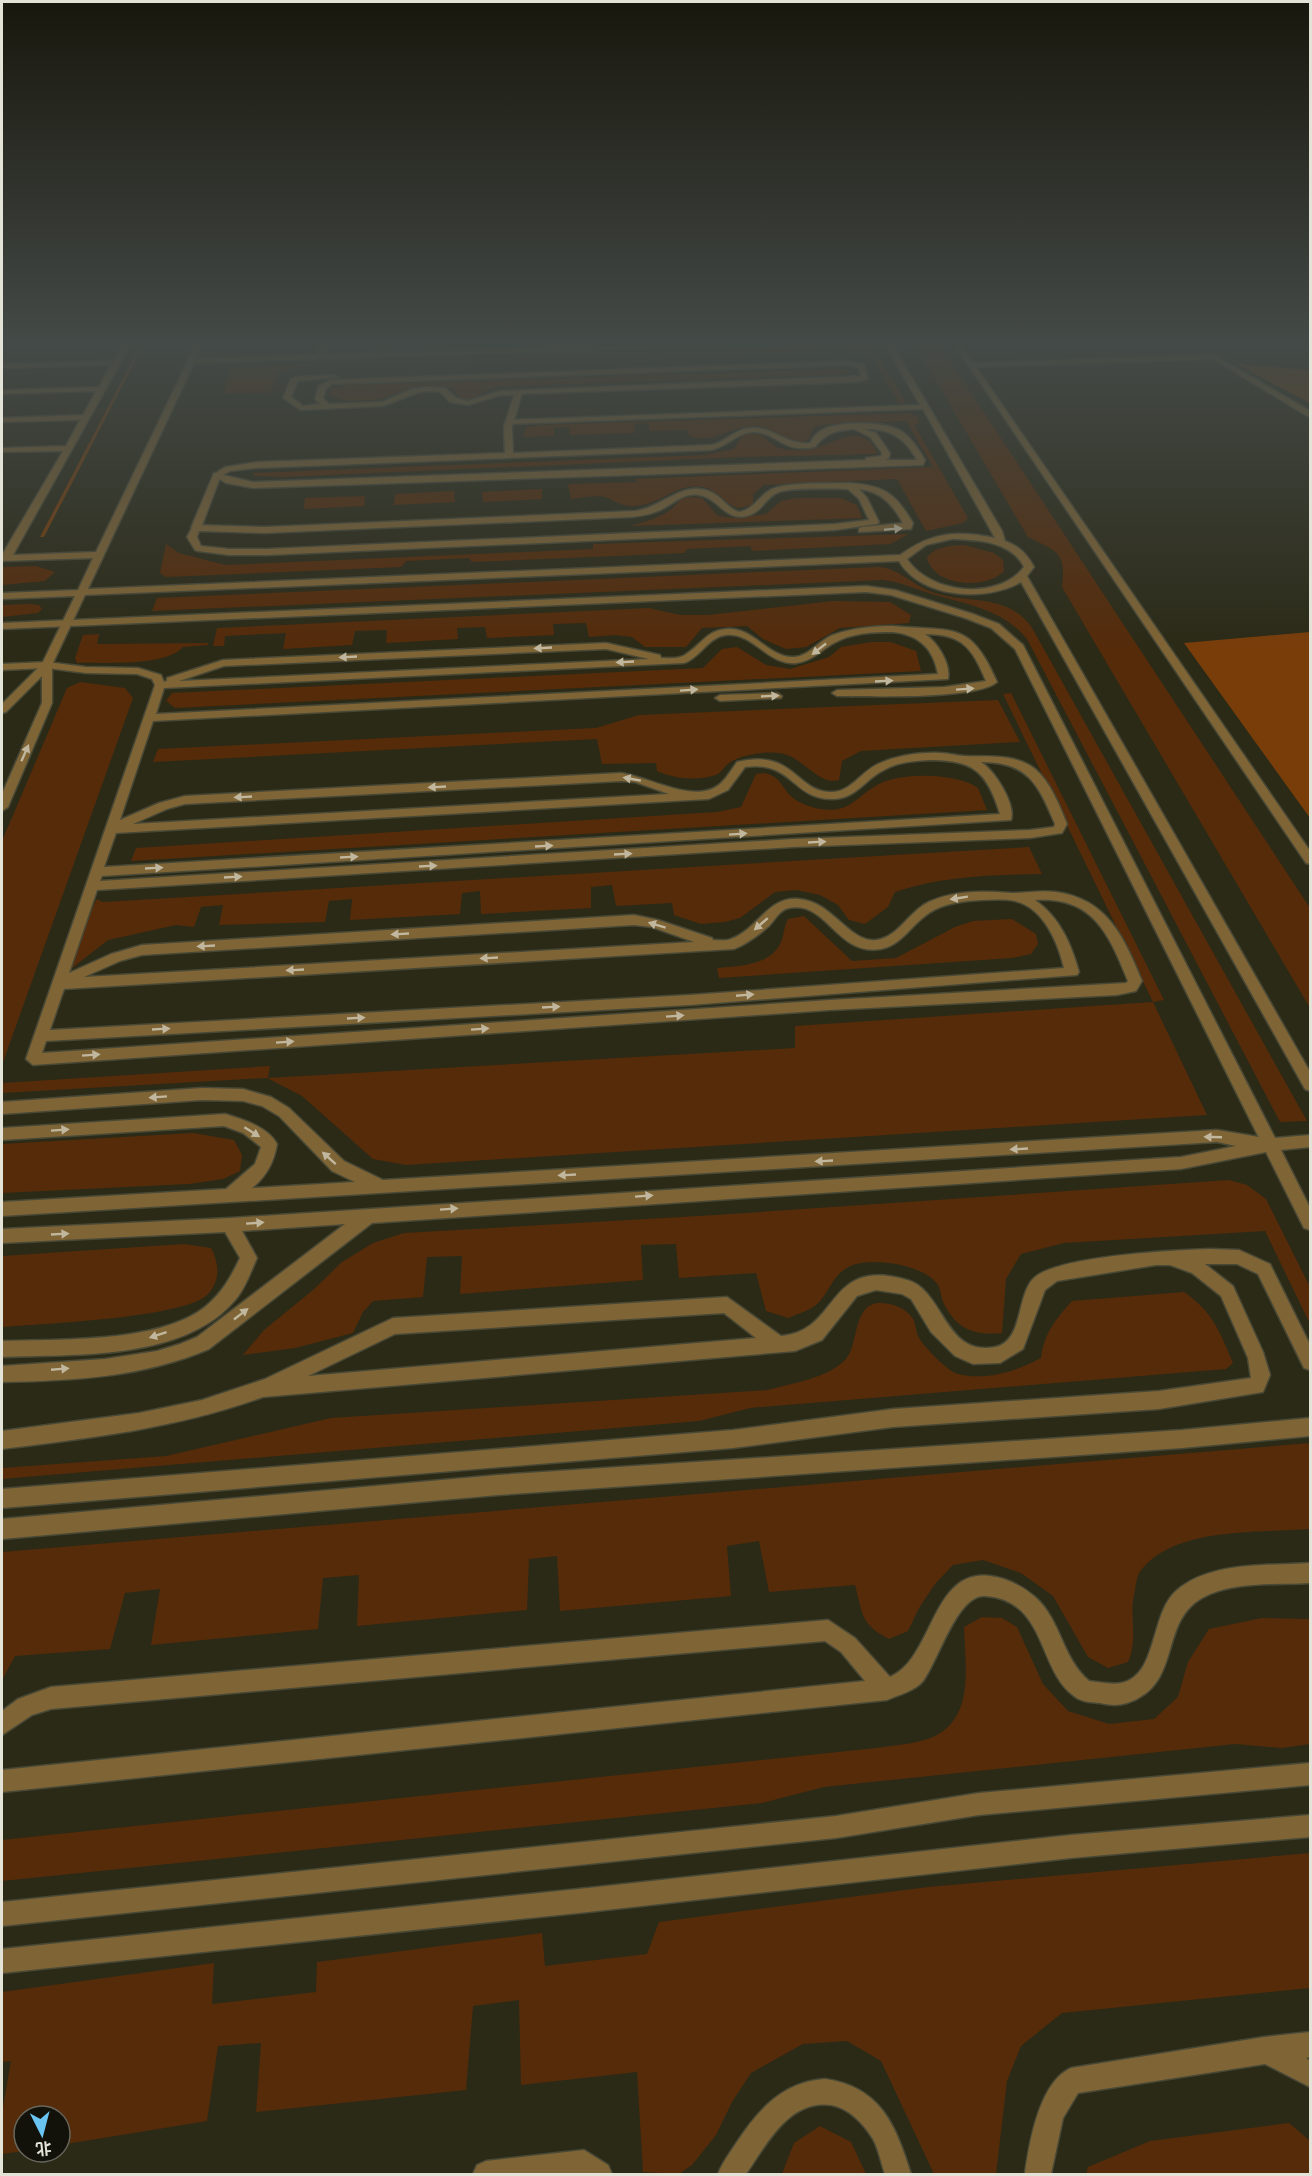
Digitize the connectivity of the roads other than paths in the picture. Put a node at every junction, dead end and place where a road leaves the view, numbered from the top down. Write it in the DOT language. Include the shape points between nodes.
graph roads {
  1 [pos="150,446"];
  2 [pos="509,446"];
  3 [pos="520,446"];
  4 [pos="692,446"];
  5 [pos="720,446"];
  6 [pos="791,446"];
  7 [pos="808,446"];
  8 [pos="881,446"];
  9 [pos="912,446"];
  10 [pos="949,446"];
  11 [pos="1026,446"];
  12 [pos="70,448"];
  13 [pos="699,448"];
  14 [pos="2,450"];
  15 [pos="509,456"];
  16 [pos="854,462"];
  17 [pos="217,476"];
  18 [pos="850,486"];
  19 [pos="835,527"];
  20 [pos="196,528"];
  21 [pos="1001,543"];
  22 [pos="99,555"];
  23 [pos="4,557"];
  24 [pos="902,558"];
  25 [pos="1024,579"];
  26 [pos="84,592"];
  27 [pos="2,596"];
  28 [pos="66,624"];
  29 [pos="2,626"];
  30 [pos="907,631"];
  31 [pos="684,660"];
  32 [pos="47,665"];
  33 [pos="2,667"];
  34 [pos="160,684"];
  35 [pos="2,710"];
  36 [pos="147,723"];
  37 [pos="961,759"];
  38 [pos="709,795"];
  39 [pos="2,807"];
  40 [pos="111,829"];
  41 [pos="1311,860"];
  42 [pos="96,872"];
  43 [pos="91,886"];
  44 [pos="1017,897"];
  45 [pos="734,944"];
  46 [pos="57,984"];
  47 [pos="40,1036"];
  48 [pos="1311,1085"];
  49 [pos="2,1108"];
  50 [pos="2,1134"];
  51 [pos="1311,1141"];
  52 [pos="1271,1145"];
  53 [pos="381,1186"];
  54 [pos="229,1196"];
  55 [pos="2,1209"];
  56 [pos="370,1215"];
  57 [pos="1311,1223"];
  58 [pos="230,1225"];
  59 [pos="2,1236"];
  60 [pos="1156,1258"];
  61 [pos="779,1345"];
  62 [pos="2,1349"];
  63 [pos="1311,1362"];
  64 [pos="2,1374"];
  65 [pos="263,1388"];
  66 [pos="1311,1427"];
  67 [pos="2,1440"];
  68 [pos="2,1499"];
  69 [pos="2,1529"];
  70 [pos="1311,1573"];
  71 [pos="887,1689"];
  72 [pos="2,1724"];
  73 [pos="1311,1774"];
  74 [pos="2,1781"];
  75 [pos="1311,1826"];
  76 [pos="2,1914"];
  77 [pos="2,1961"];
  78 [pos="1311,2045"];
  79 [pos="1264,2050"];
  80 [pos="1311,2074"];
  81 [pos="486,2175"];
  82 [pos="599,2175"];
  83 [pos="731,2175"];
  84 [pos="898,2175"];
  85 [pos="1038,2175"];
  1 -- 22 [label="street"];
  2 -- 3 [label="street"];
  2 -- 15 [label="street"];
  4 -- 13 [label="street"];
  5 -- 13 [label="street"];
  6 -- 7 [label="street"];
  8 -- 16 [label="street" via="885,458"];
  9 -- 16 [label="street" via="920,463"];
  10 -- 21 [label="street"];
  11 -- 41 [label="street"];
  12 -- 14 [label="street"];
  12 -- 23 [label="street"];
  13 -- 15 [label="street"];
  15 -- 17 [label="street" via="257,465"];
  16 -- 17 [label="street" via="254,485"];
  17 -- 20 [label="street"];
  18 -- 19 [label="street" via="863,498 874,522"];
  19 -- 18 [label="street, one-way" via="866,531 908,527 889,494 876,488"];
  18 -- 20 [label="street" via="779,489 766,495 758,508 740,514 724,509 708,494 687,492 649,512 631,514 256,530"];
  19 -- 20 [label="street" via="239,552 198,548 192,537"];
  21 -- 24 [label="street" via="973,537 944,537 923,543"];
  21 -- 25 [label="street" via="1026,558 1029,567"];
  22 -- 23 [label="street"];
  22 -- 26 [label="street"];
  24 -- 25 [label="street" via="910,570 926,580 963,591 1005,588"];
  24 -- 26 [label="street"];
  25 -- 48 [label="street"];
  26 -- 27 [label="street"];
  26 -- 28 [label="street"];
  28 -- 29 [label="street"];
  28 -- 32 [label="street"];
  28 -- 52 [label="street" via="866,589 892,591 995,626 1019,647"];
  30 -- 31 [label="street, one-way" via="851,633 835,638 805,659 791,660 778,659 753,638 727,632 712,635 697,653"];
  36 -- 30 [label="street, one-way" via="944,677 935,650 923,637"];
  36 -- 30 [label="street, one-way" via="964,690 992,682 981,654 962,637 938,630"];
  31 -- 34 [label="street, one-way"];
  31 -- 34 [label="street, one-way" via="606,646 247,662 204,668"];
  32 -- 33 [label="street"];
  32 -- 34 [label="street" via="138,671 157,677"];
  32 -- 35 [label="street"];
  39 -- 32 [label="street, one-way" via="47,704"];
  34 -- 36 [label="street"];
  36 -- 40 [label="street"];
  37 -- 38 [label="street" via="924,758 880,767 847,794 831,796 816,794 787,768 757,760 741,764 724,787"];
  42 -- 37 [label="street, one-way" via="1007,818 994,782 980,766"];
  43 -- 37 [label="street, one-way" via="1058,830 1061,824 1047,788 1023,766 996,758"];
  38 -- 40 [label="street"];
  38 -- 40 [label="street, one-way" via="680,793 621,777 186,800"];
  40 -- 42 [label="street"];
  42 -- 43 [label="street"];
  43 -- 46 [label="street"];
  44 -- 45 [label="street, one-way" via="946,900 927,908 890,942 872,945 855,942 822,909 808,902 790,903 776,908 765,922"];
  47 -- 44 [label="street, one-way" via="678,1000 1072,972 1056,927 1038,907"];
  47 -- 44 [label="street, one-way" via="33,1059 1131,987 1135,981 1115,934 1088,906 1073,898"];
  45 -- 46 [label="street, one-way"];
  45 -- 46 [label="street, one-way" via="701,940 634,920 142,950 116,957"];
  46 -- 47 [label="street"];
  53 -- 49 [label="street, one-way" via="338,1166 284,1112 266,1101 243,1095 202,1094"];
  50 -- 54 [label="street, one-way" via="225,1120 248,1129 269,1144 268,1160"];
  51 -- 52 [label="street"];
  52 -- 53 [label="street, one-way" via="1217,1136 1164,1138"];
  56 -- 52 [label="street, one-way" via="1181,1162"];
  52 -- 57 [label="street"];
  53 -- 54 [label="street"];
  54 -- 55 [label="street"];
  58 -- 56 [label="street, one-way"];
  64 -- 56 [label="street, one-way" via="130,1363 183,1353 203,1343"];
  59 -- 58 [label="street, one-way"];
  58 -- 62 [label="street, one-way" via="249,1258 230,1295 199,1322 142,1340"];
  60 -- 61 [label="street" via="1053,1274 1038,1285 1017,1343 1000,1355 985,1357 961,1350 937,1326 917,1294 906,1287 876,1282 851,1291 816,1334"];
  60 -- 63 [label="street" via="1239,1257 1264,1269"];
  60 -- 68 [label="street" via="1197,1267 1227,1292 1257,1358 1261,1375 1257,1386 1159,1400 894,1418 733,1439"];
  61 -- 65 [label="street"];
  61 -- 65 [label="street" via="727,1305 393,1326"];
  65 -- 67 [label="street" via="191,1412 151,1420"];
  66 -- 69 [label="street" via="498,1485"];
  70 -- 71 [label="street" via="1236,1580 1197,1589 1174,1605 1154,1672 1127,1693 1106,1694 1084,1690 1068,1674 1040,1617 1023,1600 998,1587 978,1586 960,1595 942,1619 914,1676"];
  71 -- 72 [label="street" via="848,1645 828,1630 51,1698 26,1707"];
  71 -- 74 [label="street"];
  73 -- 76 [label="street" via="1037,1798 836,1827"];
  75 -- 77 [label="street" via="995,1852 669,1891"];
  78 -- 79 [label="street"];
  79 -- 80 [label="street"];
  79 -- 85 [label="street" via="1071,2081 1056,2099 1042,2136"];
  81 -- 82 [label="street" via="584,2163"];
  83 -- 84 [label="street" via="784,2106 804,2094 834,2090 862,2106 881,2128"];
}
